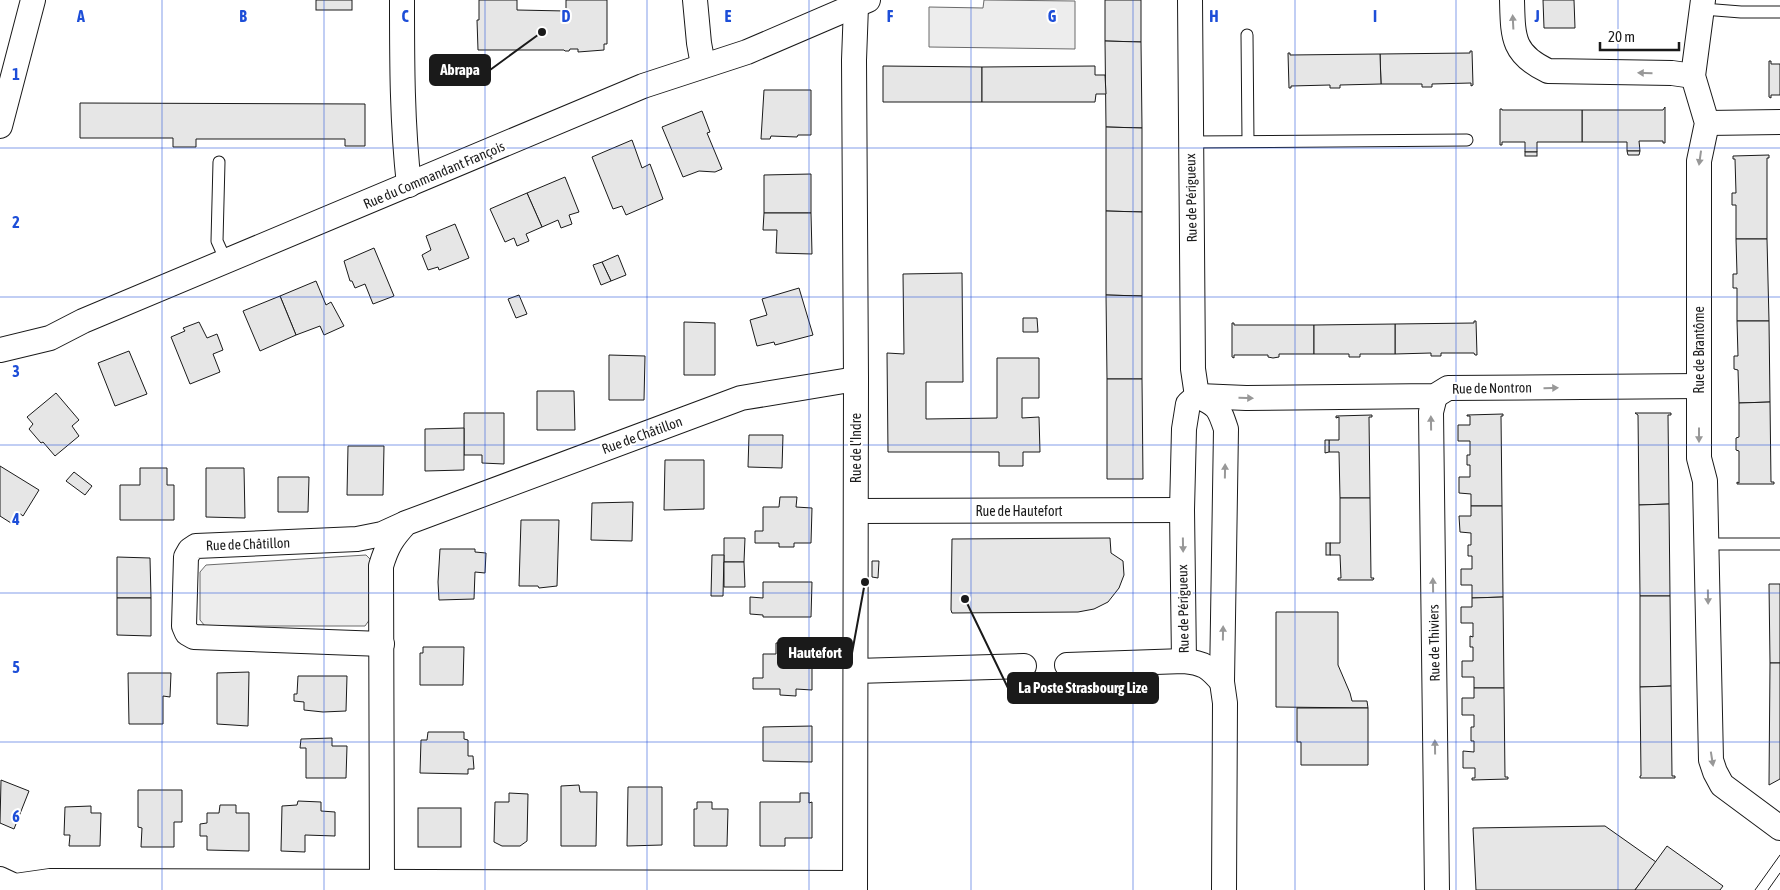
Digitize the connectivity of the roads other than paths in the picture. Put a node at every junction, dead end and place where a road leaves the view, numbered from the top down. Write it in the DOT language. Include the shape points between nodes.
graph roads {
  1 [pos="33,0"];
  2 [pos="402,0"];
  3 [pos="695,0"];
  4 [pos="1190,0"];
  5 [pos="1512,0"];
  6 [pos="864,2"];
  7 [pos="1703,5"];
  8 [pos="1780,12"];
  9 [pos="1247,35"];
  10 [pos="704,65"];
  11 [pos="1694,76"];
  12 [pos="1780,122"];
  13 [pos="1707,123"];
  14 [pos="0,126"];
  15 [pos="1466,140"];
  16 [pos="1248,141"];
  17 [pos="1191,142"];
  18 [pos="219,162"];
  19 [pos="410,185"];
  20 [pos="226,261"];
  21 [pos="0,350"];
  22 [pos="856,379"];
  23 [pos="1699,386"];
  24 [pos="1197,396"];
  25 [pos="1435,396"];
  26 [pos="1182,510"];
  27 [pos="856,512"];
  28 [pos="406,523"];
  29 [pos="1707,544"];
  30 [pos="1780,544"];
  31 [pos="382,644"];
  32 [pos="1184,661"];
  33 [pos="1067,665"];
  34 [pos="1024,666"];
  35 [pos="856,671"];
  36 [pos="1222,682"];
  37 [pos="1780,828"];
  38 [pos="382,882"];
  39 [pos="10,885"];
  40 [pos="855,886"];
  41 [pos="1224,890"];
  42 [pos="1437,890"];
  1 -- 14 [label="street"];
  2 -- 19 [label="street" via="402,104"];
  3 -- 10 [label="street"];
  4 -- 17 [label="street, Rue de Périgueux"];
  11 -- 5 [label="street, one-way" via="1548,71 1532,64 1522,54 1512,28"];
  6 -- 10 [label="street, Rue du Commandant François" via="747,52"];
  6 -- 22 [label="street, Rue de l'Indre" via="854,60"];
  7 -- 8 [label="lane" via="1741,12"];
  7 -- 11 [label="street"];
  9 -- 16 [label="lane"];
  10 -- 19 [label="street, Rue du Commandant François" via="644,86"];
  11 -- 13 [label="street, Rue de Brantôme"];
  12 -- 13 [label="street"];
  13 -- 23 [label="street, Rue de Brantôme, one-way" via="1699,161"];
  15 -- 16 [label="lane"];
  16 -- 17 [label="lane"];
  17 -- 24 [label="street, Rue de Périgueux" via="1193,369"];
  18 -- 20 [label="lane" via="217,241"];
  19 -- 20 [label="street, Rue du Commandant François"];
  20 -- 21 [label="street, Rue du Commandant François" via="50,338"];
  22 -- 27 [label="street, Rue de l'Indre"];
  22 -- 28 [label="street, Rue de Châtillon" via="741,398"];
  25 -- 23 [label="street, Rue de Nontron, one-way" via="1448,388"];
  23 -- 29 [label="street, Rue de Brantôme, one-way" via="1699,458 1706,482"];
  24 -- 25 [label="street, Rue de Nontron, one-way"];
  24 -- 26 [label="street, Rue de Périgueux" via="1188,404 1185,414"];
  36 -- 24 [label="street, one-way" via="1226,429 1214,403"];
  42 -- 25 [label="street, Rue de Thiviers, one-way" via="1431,419"];
  26 -- 27 [label="street, Rue de Hautefort"];
  26 -- 32 [label="street, Rue de Périgueux, one-way"];
  27 -- 35 [label="street, Rue de l'Indre"];
  28 -- 31 [label="street, Rue de Châtillon" via="392,538 381,566"];
  28 -- 31 [label="street, Rue de Châtillon" via="382,534 356,539 196,546 186,557 184,626 187,634 194,637"];
  29 -- 30 [label="lane"];
  29 -- 37 [label="street, Rue de Brantôme, one-way" via="1711,760 1722,785"];
  31 -- 38 [label="street, Rue de Châtillon"];
  32 -- 33 [label="street"];
  32 -- 36 [label="street, Rue de Périgueux" via="1211,669"];
  34 -- 35 [label="street"];
  35 -- 40 [label="street, Rue de l'Indre"];
  36 -- 41 [label="street"];
  38 -- 39 [label="street" via="50,881"];
  38 -- 40 [label="street"];
}
